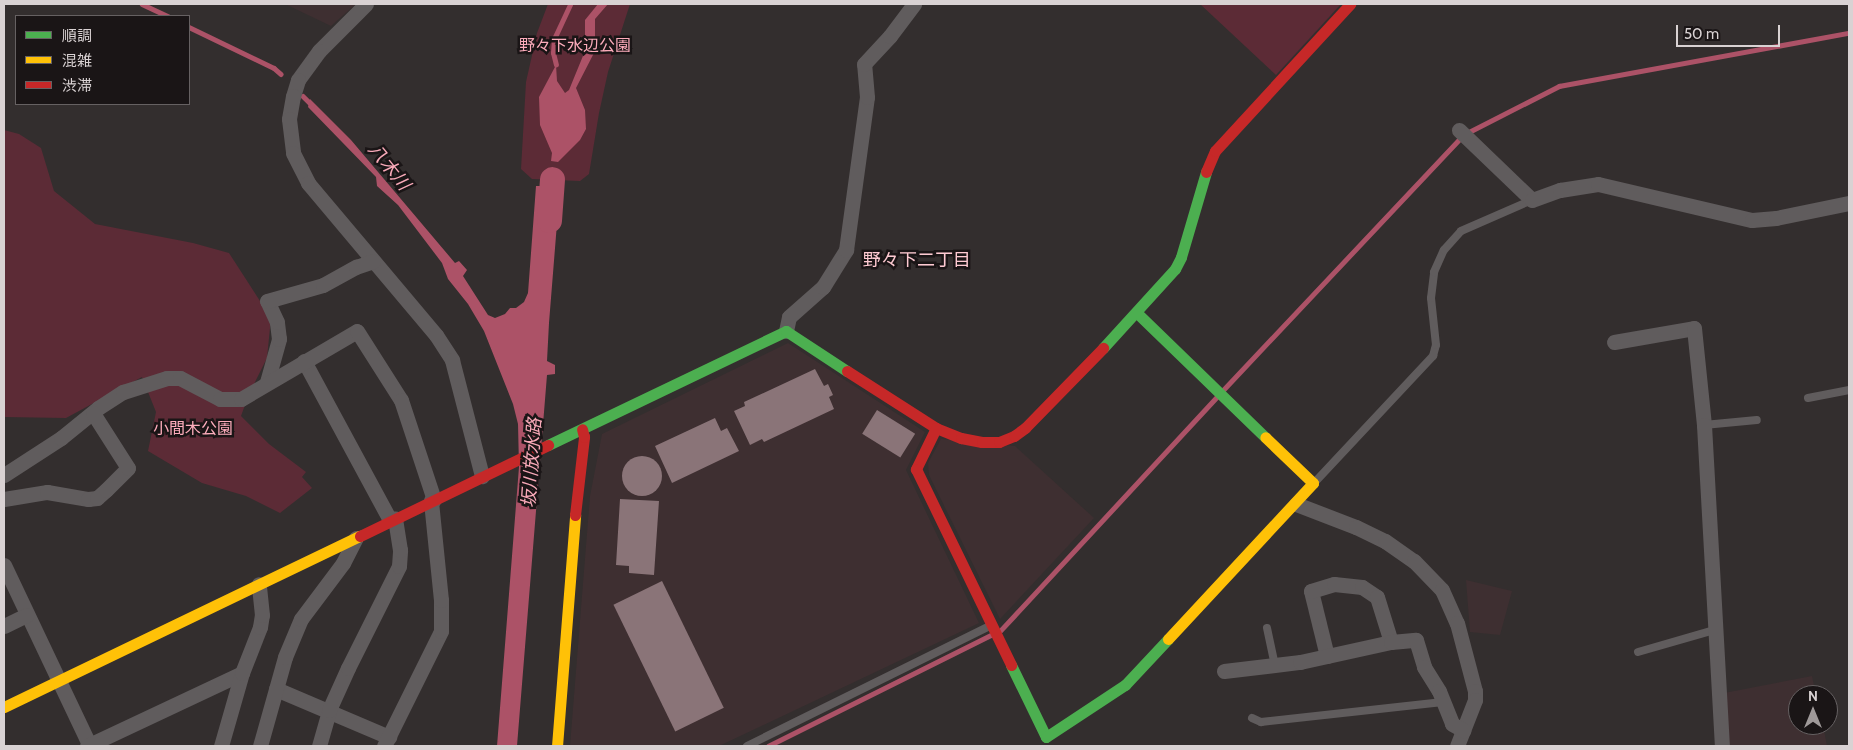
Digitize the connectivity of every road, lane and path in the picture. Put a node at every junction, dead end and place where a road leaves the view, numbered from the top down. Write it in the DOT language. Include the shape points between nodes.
graph roads {
  1 [pos="366,4"];
  2 [pos="914,4"];
  3 [pos="1350,4"];
  4 [pos="1463,133"];
  5 [pos="1532,200"];
  6 [pos="1849,203"];
  7 [pos="374,261"];
  8 [pos="1137,313"];
  9 [pos="786,331"];
  10 [pos="1614,342"];
  11 [pos="304,361"];
  12 [pos="268,382"];
  13 [pos="1849,390"];
  14 [pos="1808,398"];
  15 [pos="93,413"];
  16 [pos="1757,420"];
  17 [pos="1704,425"];
  18 [pos="936,428"];
  19 [pos="577,431"];
  20 [pos="487,474"];
  21 [pos="4,475"];
  22 [pos="1313,483"];
  23 [pos="4,499"];
  24 [pos="432,500"];
  25 [pos="1296,504"];
  26 [pos="393,519"];
  27 [pos="356,538"];
  28 [pos="4,566"];
  29 [pos="259,584"];
  30 [pos="27,615"];
  31 [pos="992,625"];
  32 [pos="4,626"];
  33 [pos="1267,628"];
  34 [pos="1714,630"];
  35 [pos="1391,642"];
  36 [pos="1638,652"];
  37 [pos="1327,656"];
  38 [pos="1275,666"];
  39 [pos="1224,671"];
  40 [pos="242,673"];
  41 [pos="58,681"];
  42 [pos="276,689"];
  43 [pos="1443,702"];
  44 [pos="4,706"];
  45 [pos="329,710"];
  46 [pos="1252,718"];
  47 [pos="1463,730"];
  48 [pos="386,742"];
  49 [pos="89,746"];
  50 [pos="221,746"];
  51 [pos="260,746"];
  52 [pos="318,746"];
  53 [pos="557,746"];
  54 [pos="747,746"];
  55 [pos="1458,746"];
  56 [pos="1722,746"];
  1 -- 7 [label="street" via="319,51 298,80 293,96 290,135 299,168 308,183"];
  2 -- 9 [label="street" via="864,64 868,97 846,250 823,287 789,317"];
  3 -- 8 [label="street" via="1215,151 1181,257 1175,269"];
  4 -- 5 [label="street"];
  5 -- 6 [label="street" via="1560,190 1598,184 1752,220"];
  5 -- 22 [label="lane" via="1462,231 1444,250 1434,272 1431,298 1436,346 1433,356"];
  7 -- 12 [label="street" via="323,285 266,301 277,322 279,339"];
  7 -- 20 [label="street" via="436,335 452,360"];
  8 -- 18 [label="street" via="1014,436 999,442 982,442"];
  8 -- 22 [label="street"];
  9 -- 18 [label="street"];
  9 -- 19 [label="street"];
  10 -- 17 [label="street" via="1694,328"];
  11 -- 12 [label="street"];
  11 -- 24 [label="street" via="357,331 401,400"];
  11 -- 26 [label="street"];
  12 -- 15 [label="street" via="241,399 226,400 187,380 167,378 117,395"];
  13 -- 14 [label="lane"];
  15 -- 21 [label="street"];
  15 -- 23 [label="street" via="128,468 106,490 97,498 88,499 47,492"];
  16 -- 17 [label="lane"];
  17 -- 34 [label="street"];
  18 -- 31 [label="street" via="916,469"];
  19 -- 20 [label="street"];
  19 -- 53 [label="street" via="584,437"];
  20 -- 24 [label="street"];
  22 -- 25 [label="street"];
  24 -- 26 [label="street"];
  24 -- 48 [label="street" via="441,631"];
  25 -- 31 [label="street" via="1125,684 1046,737"];
  25 -- 47 [label="street" via="1385,541 1414,561 1437,583 1457,623 1474,691 1475,700"];
  26 -- 27 [label="street"];
  26 -- 45 [label="street" via="400,550 399,566 366,628"];
  27 -- 29 [label="street"];
  27 -- 42 [label="street" via="343,562 301,619"];
  28 -- 30 [label="street"];
  29 -- 40 [label="street" via="260,626"];
  29 -- 41 [label="street"];
  30 -- 32 [label="street"];
  30 -- 41 [label="street"];
  31 -- 54 [label="lane"];
  33 -- 38 [label="lane"];
  34 -- 36 [label="lane"];
  34 -- 56 [label="street"];
  35 -- 37 [label="street"];
  35 -- 37 [label="street" via="1377,597 1362,587 1334,584 1312,590"];
  35 -- 43 [label="street" via="1416,640 1424,667"];
  37 -- 38 [label="street"];
  38 -- 39 [label="street"];
  40 -- 49 [label="street"];
  40 -- 50 [label="street"];
  41 -- 44 [label="street"];
  41 -- 49 [label="street"];
  42 -- 45 [label="street"];
  42 -- 51 [label="street"];
  43 -- 46 [label="lane" via="1261,722"];
  43 -- 47 [label="street" via="1452,724"];
  45 -- 48 [label="street"];
  45 -- 52 [label="street"];
  47 -- 55 [label="street"];
}
